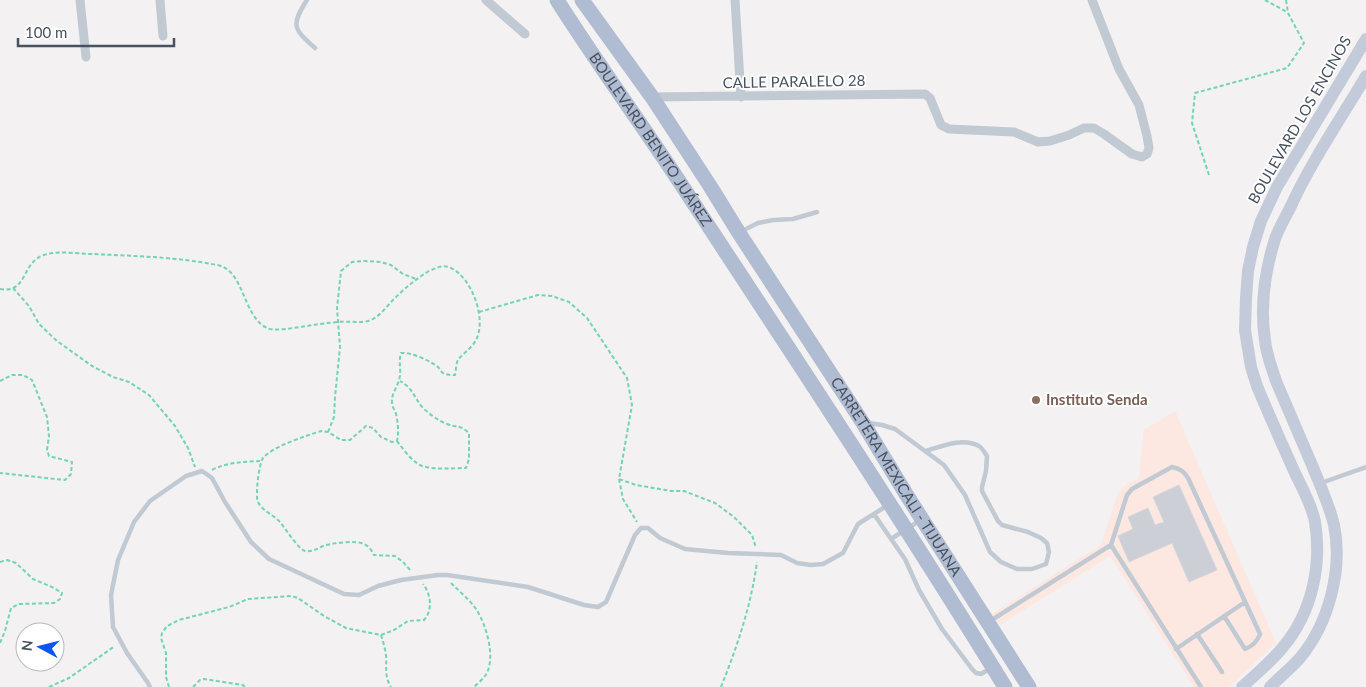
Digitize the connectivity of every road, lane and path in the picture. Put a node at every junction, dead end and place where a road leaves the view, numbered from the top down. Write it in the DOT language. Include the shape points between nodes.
graph roads {
  1 [pos="80,0"];
  2 [pos="160,0"];
  3 [pos="307,0"];
  4 [pos="486,0"];
  5 [pos="557,0"];
  6 [pos="582,0"];
  7 [pos="735,0"];
  8 [pos="1092,0"];
  9 [pos="1265,0"];
  10 [pos="1286,0"];
  11 [pos="1288,13"];
  12 [pos="525,34"];
  13 [pos="163,36"];
  14 [pos="1366,39"];
  15 [pos="316,48"];
  16 [pos="86,57"];
  17 [pos="1366,76"];
  18 [pos="652,97"];
  19 [pos="741,97"];
  20 [pos="1209,175"];
  21 [pos="817,212"];
  22 [pos="739,233"];
  23 [pos="761,268"];
  24 [pos="742,278"];
  25 [pos="416,279"];
  26 [pos="13,288"];
  27 [pos="0,289"];
  28 [pos="479,312"];
  29 [pos="339,322"];
  30 [pos="0,381"];
  31 [pos="399,381"];
  32 [pos="863,423"];
  33 [pos="328,432"];
  34 [pos="396,441"];
  35 [pos="926,451"];
  36 [pos="260,461"];
  37 [pos="1366,467"];
  38 [pos="0,473"];
  39 [pos="196,473"];
  40 [pos="205,473"];
  41 [pos="619,479"];
  42 [pos="1320,484"];
  43 [pos="890,504"];
  44 [pos="874,514"];
  45 [pos="922,519"];
  46 [pos="641,528"];
  47 [pos="905,529"];
  48 [pos="891,539"];
  49 [pos="1111,545"];
  50 [pos="758,555"];
  51 [pos="0,562"];
  52 [pos="446,575"];
  53 [pos="418,577"];
  54 [pos="1245,602"];
  55 [pos="1224,616"];
  56 [pos="988,623"];
  57 [pos="1197,634"];
  58 [pos="381,635"];
  59 [pos="121,641"];
  60 [pos="0,643"];
  61 [pos="1176,648"];
  62 [pos="993,666"];
  63 [pos="1222,672"];
  64 [pos="49,687"];
  65 [pos="150,687"];
  66 [pos="169,687"];
  67 [pos="193,687"];
  68 [pos="245,687"];
  69 [pos="391,687"];
  70 [pos="474,687"];
  71 [pos="721,687"];
  72 [pos="1005,687"];
  73 [pos="1029,687"];
  74 [pos="1201,687"];
  75 [pos="1242,687"];
  76 [pos="1270,687"];
  1 -- 16 [label="street"];
  2 -- 13 [label="street"];
  3 -- 15 [label="lane" via="296,19 297,28"];
  4 -- 12 [label="street"];
  5 -- 24 [label="main road, BOULEVARD BENITO JUÁREZ"];
  6 -- 18 [label="main road, BOULEVARD BENITO JUÁREZ"];
  7 -- 19 [label="street"];
  8 -- 19 [label="street, CALLE PARALELO 28" via="1119,69 1139,105 1149,148 1142,157 1132,154 1094,128 1038,142 1014,132 950,129 941,125 930,98 925,94"];
  9 -- 11 [label="path"];
  10 -- 11 [label="path"];
  11 -- 20 [label="path" via="1304,43 1287,68 1195,93 1192,123"];
  14 -- 75 [label="main road, BOULEVARD LOS ENCINOS" via="1277,187 1261,221 1248,271 1245,330 1251,367 1310,507 1317,561 1307,607 1297,627 1284,646"];
  17 -- 42 [label="main road" via="1296,193 1276,238 1266,279 1264,328 1270,362"];
  18 -- 19 [label="street, CALLE PARALELO 28"];
  18 -- 22 [label="main road, BOULEVARD BENITO JUÁREZ"];
  21 -- 22 [label="lane" via="793,220 758,223"];
  22 -- 23 [label="main road, BOULEVARD BENITO JUÁREZ"];
  23 -- 32 [label="main road, CARRETERA MEXICALI - TIJUANA"];
  24 -- 43 [label="main road, CARRETERA MEXICALI - TIJUANA"];
  25 -- 28 [label="path" via="439,266 449,267 469,286"];
  25 -- 29 [label="path" via="378,316 368,321"];
  25 -- 29 [label="path" via="380,262 352,262 342,271 337,308"];
  26 -- 27 [label="path"];
  26 -- 29 [label="path" via="20,284 35,259 44,255 150,257 220,265 229,269 254,317 267,329"];
  26 -- 39 [label="path" via="39,324 57,341 92,366 149,394 175,426 188,448"];
  28 -- 31 [label="path" via="480,329 476,341 458,360 455,374 443,374 430,362 401,353"];
  28 -- 41 [label="path" via="538,295 569,302 587,318 627,378 632,405"];
  29 -- 33 [label="path" via="334,418"];
  30 -- 38 [label="path" via="12,375 23,375 32,380 47,417 49,456 72,462 71,474 65,480"];
  31 -- 34 [label="path" via="392,396 399,433"];
  31 -- 34 [label="path" via="408,386 424,408 437,418 463,427 468,433 469,459 466,468 422,466"];
  32 -- 35 [label="lane" via="895,429"];
  32 -- 45 [label="main road, CARRETERA MEXICALI - TIJUANA"];
  33 -- 34 [label="path" via="341,440 350,440 366,426 373,428 381,437"];
  33 -- 36 [label="path" via="322,431 274,449"];
  35 -- 35 [label="lane" via="944,464 965,496 990,552 1001,562 1017,569 1032,569 1046,564 1049,552 1041,538 998,521 982,492 987,456 979,447 965,442"];
  36 -- 40 [label="path" via="235,462"];
  36 -- 53 [label="path" via="257,499 260,506 279,521 302,550 363,543 374,555 395,556"];
  37 -- 42 [label="lane"];
  39 -- 40 [label="lane"];
  39 -- 59 [label="lane" via="186,476 150,501 134,522 118,560 111,595 113,627"];
  40 -- 53 [label="lane" via="212,478 251,542 269,560 344,594 359,595 378,586"];
  41 -- 46 [label="path" via="623,499"];
  41 -- 50 [label="path" via="636,486 684,492 715,504 752,535"];
  42 -- 76 [label="main road" via="1331,513 1336,544 1330,599 1312,640 1300,658"];
  43 -- 44 [label="lane"];
  43 -- 47 [label="main road, CARRETERA MEXICALI - TIJUANA"];
  44 -- 48 [label="lane"];
  44 -- 50 [label="lane" via="858,524 843,553 823,564 796,563 781,555"];
  45 -- 47 [label="lane"];
  45 -- 56 [label="main road, CARRETERA MEXICALI - TIJUANA"];
  46 -- 50 [label="lane" via="648,528 660,538 685,549"];
  46 -- 52 [label="lane" via="634,535 606,602 598,607 528,588"];
  47 -- 48 [label="lane"];
  47 -- 62 [label="main road, CARRETERA MEXICALI - TIJUANA"];
  48 -- 62 [label="lane" via="942,629 972,669 982,674"];
  49 -- 54 [label="lane" via="1127,495 1132,489 1172,467 1179,468 1188,478"];
  49 -- 56 [label="lane"];
  49 -- 61 [label="lane"];
  50 -- 71 [label="path" via="743,629"];
  51 -- 60 [label="path" via="16,563 33,579 62,594 54,603 19,604 11,608"];
  52 -- 53 [label="lane"];
  52 -- 70 [label="path" via="476,609 485,627 490,662 486,676"];
  53 -- 58 [label="path" via="426,588 429,614 424,620 408,621"];
  54 -- 55 [label="lane"];
  54 -- 55 [label="lane" via="1260,634 1252,646 1245,649"];
  55 -- 57 [label="lane"];
  56 -- 73 [label="main road, CARRETERA MEXICALI - TIJUANA"];
  57 -- 61 [label="lane"];
  57 -- 63 [label="lane"];
  58 -- 66 [label="path" via="346,628 298,598 248,599 167,626 161,638"];
  58 -- 69 [label="path" via="386,654 385,671"];
  59 -- 64 [label="path" via="69,678"];
  59 -- 65 [label="lane"];
  61 -- 74 [label="lane"];
  62 -- 72 [label="main road, CARRETERA MEXICALI - TIJUANA"];
  67 -- 68 [label="path" via="204,679"];
}
